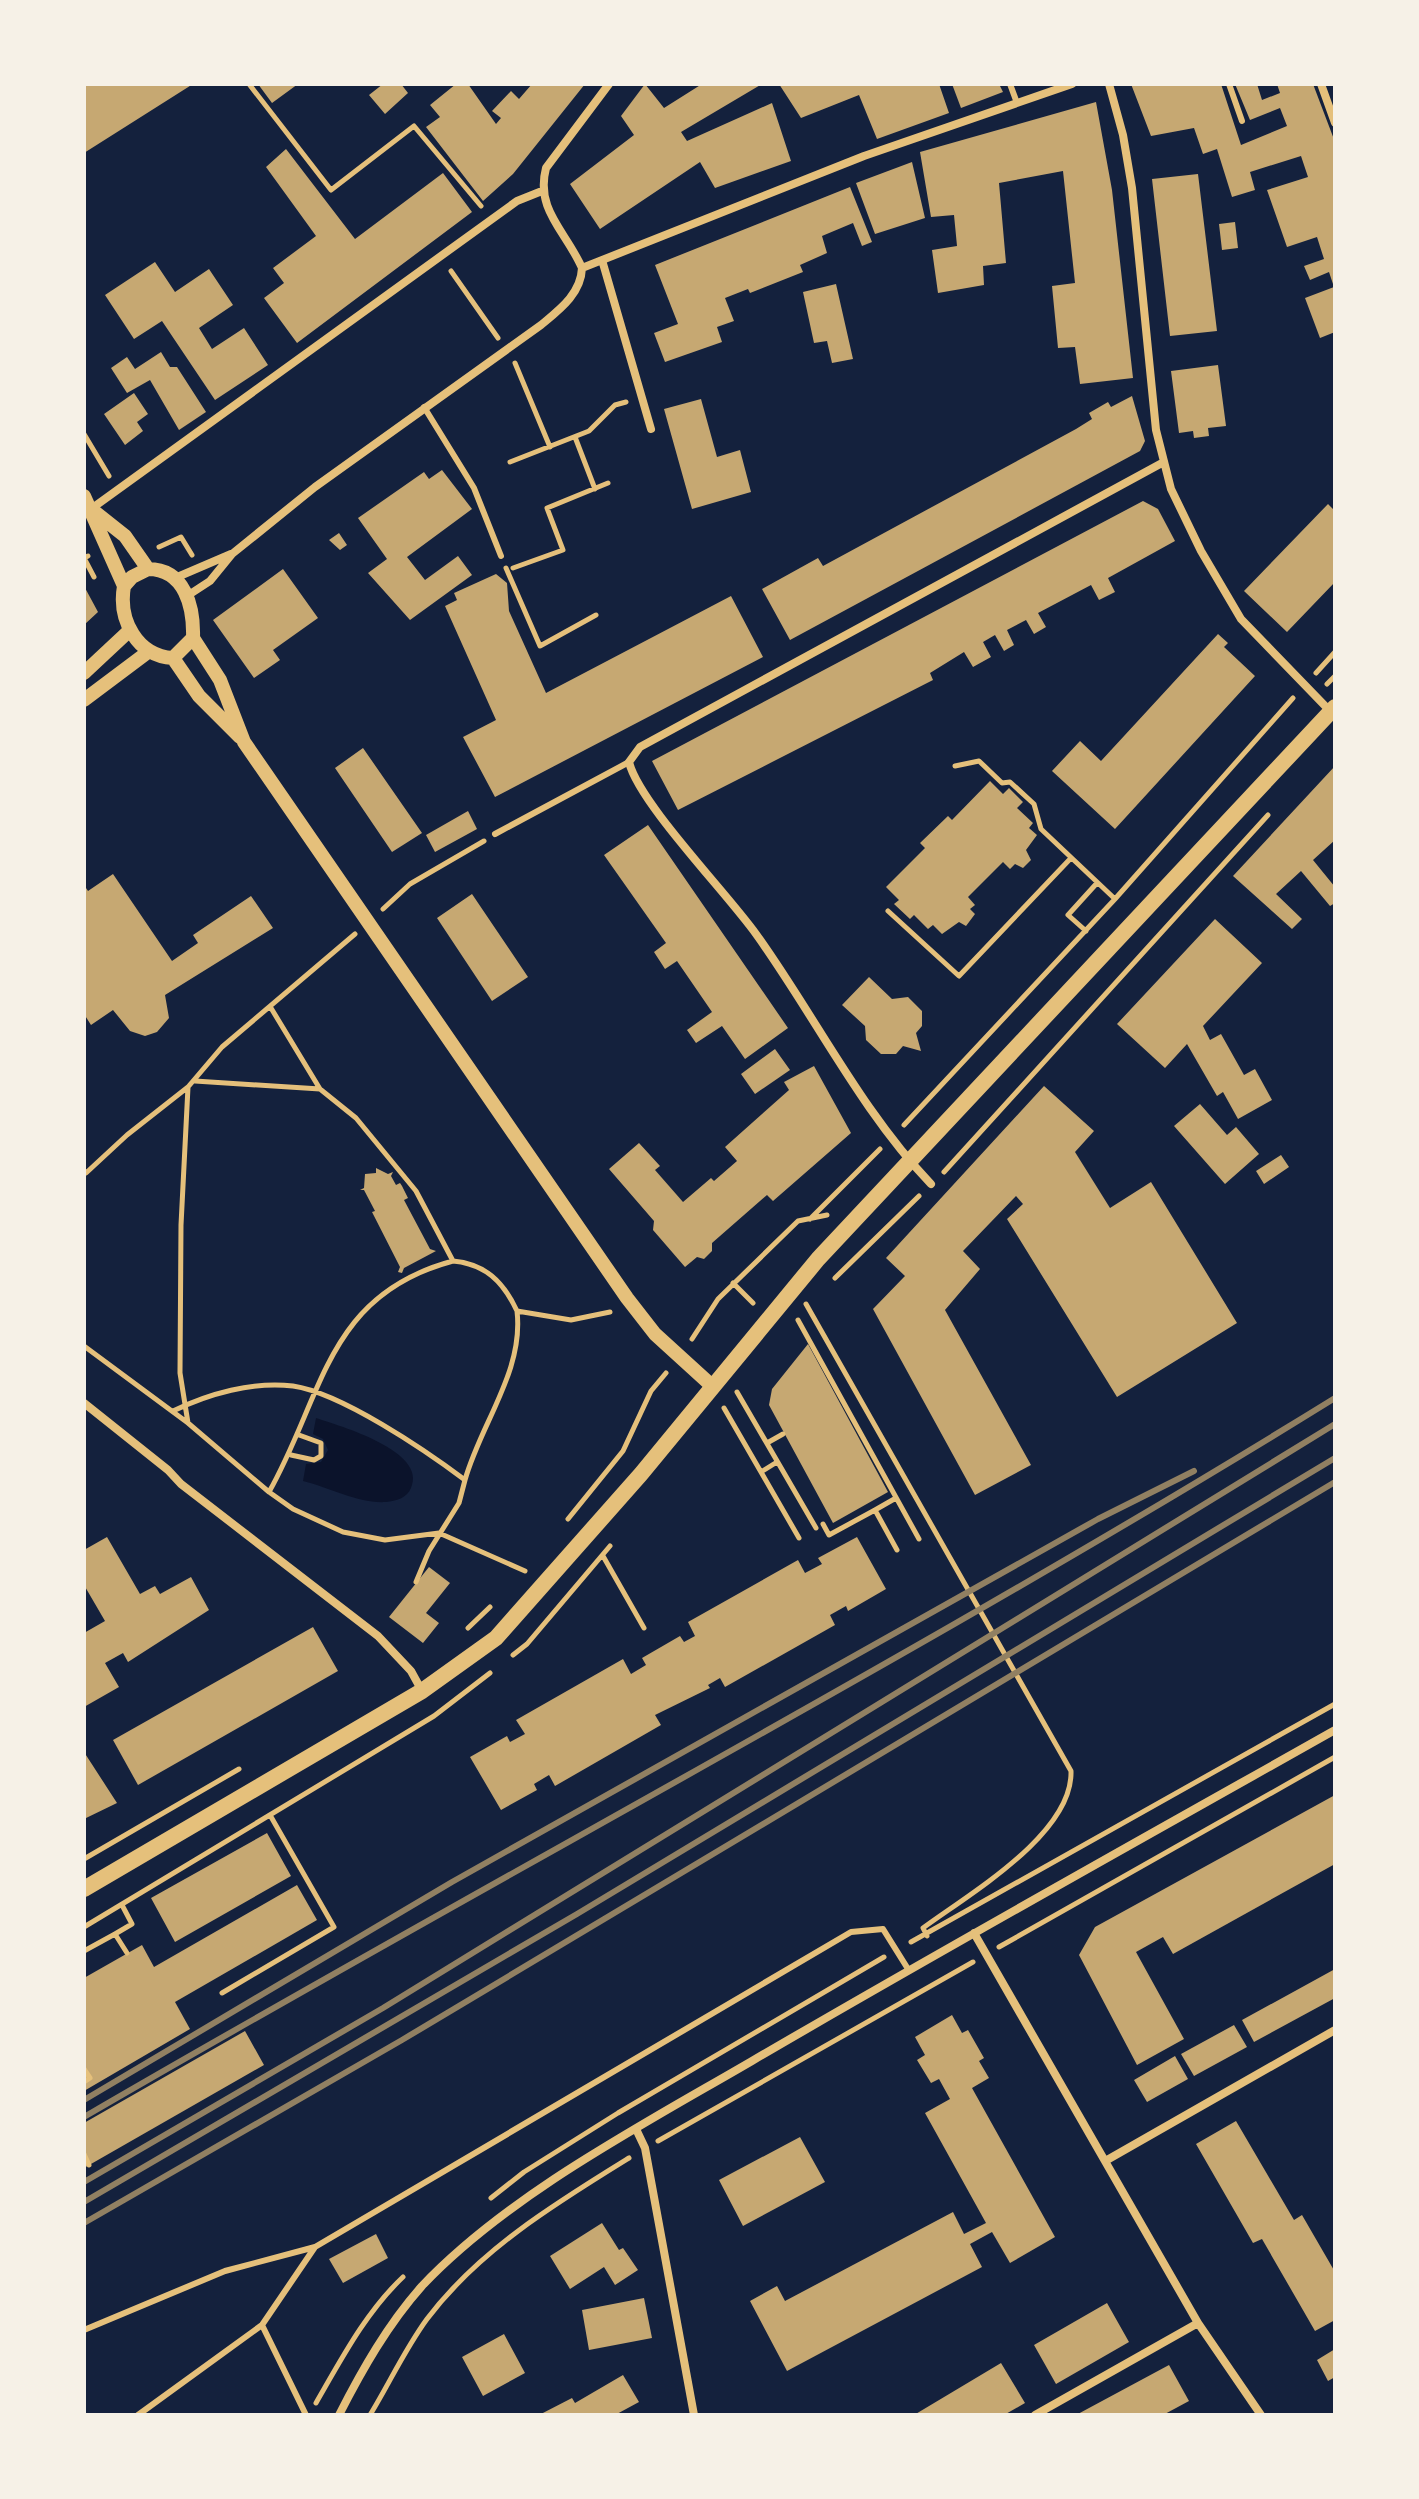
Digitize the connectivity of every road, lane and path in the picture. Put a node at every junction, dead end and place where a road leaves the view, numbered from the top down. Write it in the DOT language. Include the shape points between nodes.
graph roads {
  1 [pos="249,84"];
  2 [pos="609,84"];
  3 [pos="1010,84"];
  4 [pos="1072,84"];
  5 [pos="1109,84"];
  6 [pos="1229,84"];
  7 [pos="1321,84"];
  8 [pos="1017,103"];
  9 [pos="1242,121"];
  10 [pos="1335,123"];
  11 [pos="542,191"];
  12 [pos="479,204"];
  13 [pos="602,260"];
  14 [pos="582,268"];
  15 [pos="642,397"];
  16 [pos="424,407"];
  17 [pos="539,415"];
  18 [pos="651,429"];
  19 [pos="84,434"];
  20 [pos="575,437"];
  21 [pos="550,447"];
  22 [pos="510,462"];
  23 [pos="1162,463"];
  24 [pos="608,483"];
  25 [pos="595,489"];
  26 [pos="118,491"];
  27 [pos="88,503"];
  28 [pos="232,554"];
  29 [pos="501,556"];
  30 [pos="148,569"];
  31 [pos="175,578"];
  32 [pos="124,586"];
  33 [pos="187,596"];
  34 [pos="596,615"];
  35 [pos="130,630"];
  36 [pos="193,638"];
  37 [pos="148,652"];
  38 [pos="1335,652"];
  39 [pos="173,658"];
  40 [pos="84,673"];
  41 [pos="1303,687"];
  42 [pos="84,700"];
  43 [pos="1333,710"];
  44 [pos="243,740"];
  45 [pos="629,762"];
  46 [pos="955,766"];
  47 [pos="1272,810"];
  48 [pos="495,834"];
  49 [pos="1071,858"];
  50 [pos="1097,883"];
  51 [pos="1115,899"];
  52 [pos="391,902"];
  53 [pos="1126,907"];
  54 [pos="888,911"];
  55 [pos="368,923"];
  56 [pos="1085,931"];
  57 [pos="1095,941"];
  58 [pos="271,1008"];
  59 [pos="194,1081"];
  60 [pos="188,1087"];
  61 [pos="320,1089"];
  62 [pos="892,1138"];
  63 [pos="908,1160"];
  64 [pos="85,1173"];
  65 [pos="931,1184"];
  66 [pos="453,1261"];
  67 [pos="830,1282"];
  68 [pos="795,1286"];
  69 [pos="816,1299"];
  70 [pos="808,1307"];
  71 [pos="517,1311"];
  72 [pos="610,1312"];
  73 [pos="798,1320"];
  74 [pos="792,1327"];
  75 [pos="84,1346"];
  76 [pos="678,1357"];
  77 [pos="711,1385"];
  78 [pos="737,1391"];
  79 [pos="314,1392"];
  80 [pos="84,1403"];
  81 [pos="184,1406"];
  82 [pos="724,1407"];
  83 [pos="173,1411"];
  84 [pos="188,1423"];
  85 [pos="783,1434"];
  86 [pos="299,1435"];
  87 [pos="767,1443"];
  88 [pos="291,1455"];
  89 [pos="778,1462"];
  90 [pos="761,1472"];
  91 [pos="465,1480"];
  92 [pos="269,1492"];
  93 [pos="896,1498"];
  94 [pos="875,1510"];
  95 [pos="823,1524"];
  96 [pos="563,1525"];
  97 [pos="816,1528"];
  98 [pos="439,1533"];
  99 [pos="799,1538"];
  100 [pos="919,1539"];
  101 [pos="897,1550"];
  102 [pos="603,1556"];
  103 [pos="534,1560"];
  104 [pos="525,1571"];
  105 [pos="516,1581"];
  106 [pos="416,1582"];
  107 [pos="498,1600"];
  108 [pos="644,1628"];
  109 [pos="465,1631"];
  110 [pos="422,1691"];
  111 [pos="1335,1730"];
  112 [pos="1335,1757"];
  113 [pos="245,1765"];
  114 [pos="270,1815"];
  115 [pos="84,1859"];
  116 [pos="84,1889"];
  117 [pos="122,1905"];
  118 [pos="974,1933"];
  119 [pos="115,1934"];
  120 [pos="84,1951"];
  121 [pos="127,1953"];
  122 [pos="937,1954"];
  123 [pos="984,1955"];
  124 [pos="908,1969"];
  125 [pos="222,1993"];
  126 [pos="1335,2030"];
  127 [pos="84,2068"];
  128 [pos="89,2081"];
  129 [pos="636,2129"];
  130 [pos="645,2148"];
  131 [pos="1107,2160"];
  132 [pos="315,2247"];
  133 [pos="1198,2323"];
  134 [pos="262,2325"];
  135 [pos="84,2330"];
  136 [pos="138,2415"];
  137 [pos="306,2415"];
  138 [pos="339,2415"];
  139 [pos="370,2415"];
  140 [pos="694,2415"];
  141 [pos="1035,2415"];
  142 [pos="1261,2415"];
  1 -- 12 [label="path" via="331,190 414,126"];
  2 -- 11 [label="street" via="546,168"];
  3 -- 8 [label="lane"];
  4 -- 8 [label="street"];
  5 -- 23 [label="street" via="1132,188"];
  6 -- 9 [label="lane"];
  7 -- 10 [label="street"];
  8 -- 13 [label="street" via="864,156"];
  11 -- 14 [label="street" via="549,215"];
  11 -- 26 [label="street" via="517,201"];
  13 -- 14 [label="street"];
  13 -- 15 [label="street"];
  14 -- 16 [label="street" via="578,288 558,311"];
  15 -- 18 [label="street"];
  15 -- 20 [label="path" via="615,405 589,431"];
  16 -- 28 [label="street"];
  16 -- 29 [label="lane" via="474,488"];
  17 -- 21 [label="path"];
  19 -- 26 [label="path"];
  20 -- 21 [label="path"];
  20 -- 25 [label="path"];
  21 -- 22 [label="path"];
  23 -- 41 [label="street" via="1221,588 1241,619"];
  23 -- 45 [label="street" via="640,747"];
  24 -- 25 [label="path"];
  25 -- 34 [label="path" via="547,508 563,550 508,574 540,646"];
  26 -- 27 [label="street"];
  27 -- 30 [label="street" via="125,536"];
  27 -- 32 [label="street"];
  28 -- 31 [label="street"];
  28 -- 33 [label="street" via="210,581"];
  30 -- 31 [label="street"];
  30 -- 32 [label="street"];
  31 -- 33 [label="street"];
  32 -- 35 [label="street"];
  33 -- 36 [label="street"];
  35 -- 37 [label="street"];
  35 -- 40 [label="street"];
  36 -- 39 [label="street"];
  36 -- 44 [label="street" via="220,680"];
  37 -- 39 [label="street"];
  37 -- 42 [label="street"];
  38 -- 41 [label="path"];
  39 -- 44 [label="street" via="199,696"];
  41 -- 43 [label="street"];
  41 -- 51 [label="path"];
  43 -- 63 [label="main road" via="1044,1022"];
  44 -- 55 [label="street"];
  45 -- 48 [label="lane"];
  45 -- 62 [label="street" via="644,791 756,933"];
  46 -- 49 [label="path" via="979,761 1002,783 1010,782 1034,804 1041,829"];
  47 -- 65 [label="path"];
  48 -- 52 [label="path" via="410,884"];
  49 -- 50 [label="path"];
  49 -- 54 [label="path" via="959,976"];
  50 -- 51 [label="path"];
  50 -- 56 [label="path" via="1068,915"];
  51 -- 53 [label="path"];
  51 -- 56 [label="path"];
  55 -- 58 [label="path"];
  55 -- 76 [label="street" via="627,1298"];
  56 -- 57 [label="path"];
  56 -- 62 [label="path"];
  58 -- 59 [label="path" via="222,1047"];
  58 -- 61 [label="path"];
  59 -- 60 [label="path"];
  59 -- 61 [label="path"];
  60 -- 64 [label="path"];
  60 -- 81 [label="path" via="181,1225"];
  61 -- 66 [label="path" via="356,1118 416,1191"];
  62 -- 63 [label="street"];
  62 -- 76 [label="path" via="718,1299"];
  63 -- 65 [label="street"];
  63 -- 68 [label="main road"];
  65 -- 67 [label="path"];
  66 -- 71 [label="path" via="474,1263 494,1276"];
  66 -- 79 [label="path" via="432,1266 395,1287 351,1323"];
  68 -- 70 [label="path"];
  68 -- 77 [label="main road"];
  69 -- 70 [label="path"];
  70 -- 73 [label="path"];
  70 -- 122 [label="path" via="1071,1771 1072,1786 1039,1838 923,1928"];
  71 -- 72 [label="path" via="571,1320"];
  71 -- 91 [label="path" via="516,1356"];
  73 -- 74 [label="path"];
  73 -- 93 [label="path"];
  75 -- 83 [label="path"];
  76 -- 77 [label="street"];
  76 -- 96 [label="path" via="651,1391 623,1451"];
  77 -- 110 [label="main road" via="632,1485 496,1638"];
  78 -- 87 [label="path"];
  79 -- 81 [label="path" via="270,1385"];
  79 -- 86 [label="path"];
  79 -- 91 [label="path" via="420,1448"];
  80 -- 110 [label="street" via="378,1636"];
  81 -- 83 [label="path"];
  81 -- 84 [label="path"];
  82 -- 90 [label="path"];
  83 -- 84 [label="path"];
  84 -- 92 [label="path"];
  85 -- 87 [label="path"];
  86 -- 88 [label="path"];
  86 -- 88 [label="path" via="317,1440 323,1451 314,1460"];
  87 -- 89 [label="path"];
  88 -- 92 [label="path"];
  89 -- 90 [label="path"];
  89 -- 97 [label="path"];
  90 -- 99 [label="path"];
  91 -- 98 [label="path" via="451,1519"];
  92 -- 98 [label="path" via="293,1509 356,1535 385,1540"];
  93 -- 94 [label="path"];
  93 -- 100 [label="path"];
  94 -- 95 [label="path" via="829,1535"];
  94 -- 101 [label="path"];
  98 -- 104 [label="path"];
  98 -- 106 [label="path"];
  102 -- 108 [label="path"];
  103 -- 104 [label="path"];
  104 -- 105 [label="path"];
  107 -- 109 [label="path"];
  110 -- 116 [label="main road"];
  111 -- 118 [label="street"];
  112 -- 123 [label="path"];
  113 -- 115 [label="path"];
  114 -- 125 [label="path" via="334,1927"];
  117 -- 119 [label="path" via="132,1924"];
  118 -- 122 [label="street"];
  118 -- 123 [label="street"];
  119 -- 120 [label="path"];
  119 -- 121 [label="path"];
  122 -- 124 [label="street"];
  123 -- 130 [label="path"];
  123 -- 131 [label="street"];
  124 -- 129 [label="street"];
  124 -- 132 [label="lane" via="883,1929 851,1932"];
  126 -- 131 [label="street"];
  127 -- 128 [label="path"];
  129 -- 130 [label="street"];
  129 -- 138 [label="street" via="522,2204 423,2286 381,2342"];
  130 -- 139 [label="path" via="555,2204 477,2264 427,2320"];
  130 -- 140 [label="street"];
  131 -- 133 [label="street"];
  132 -- 134 [label="lane"];
  132 -- 135 [label="lane" via="225,2271"];
  133 -- 141 [label="street"];
  133 -- 142 [label="street"];
  134 -- 136 [label="lane"];
  134 -- 137 [label="lane"];
}
